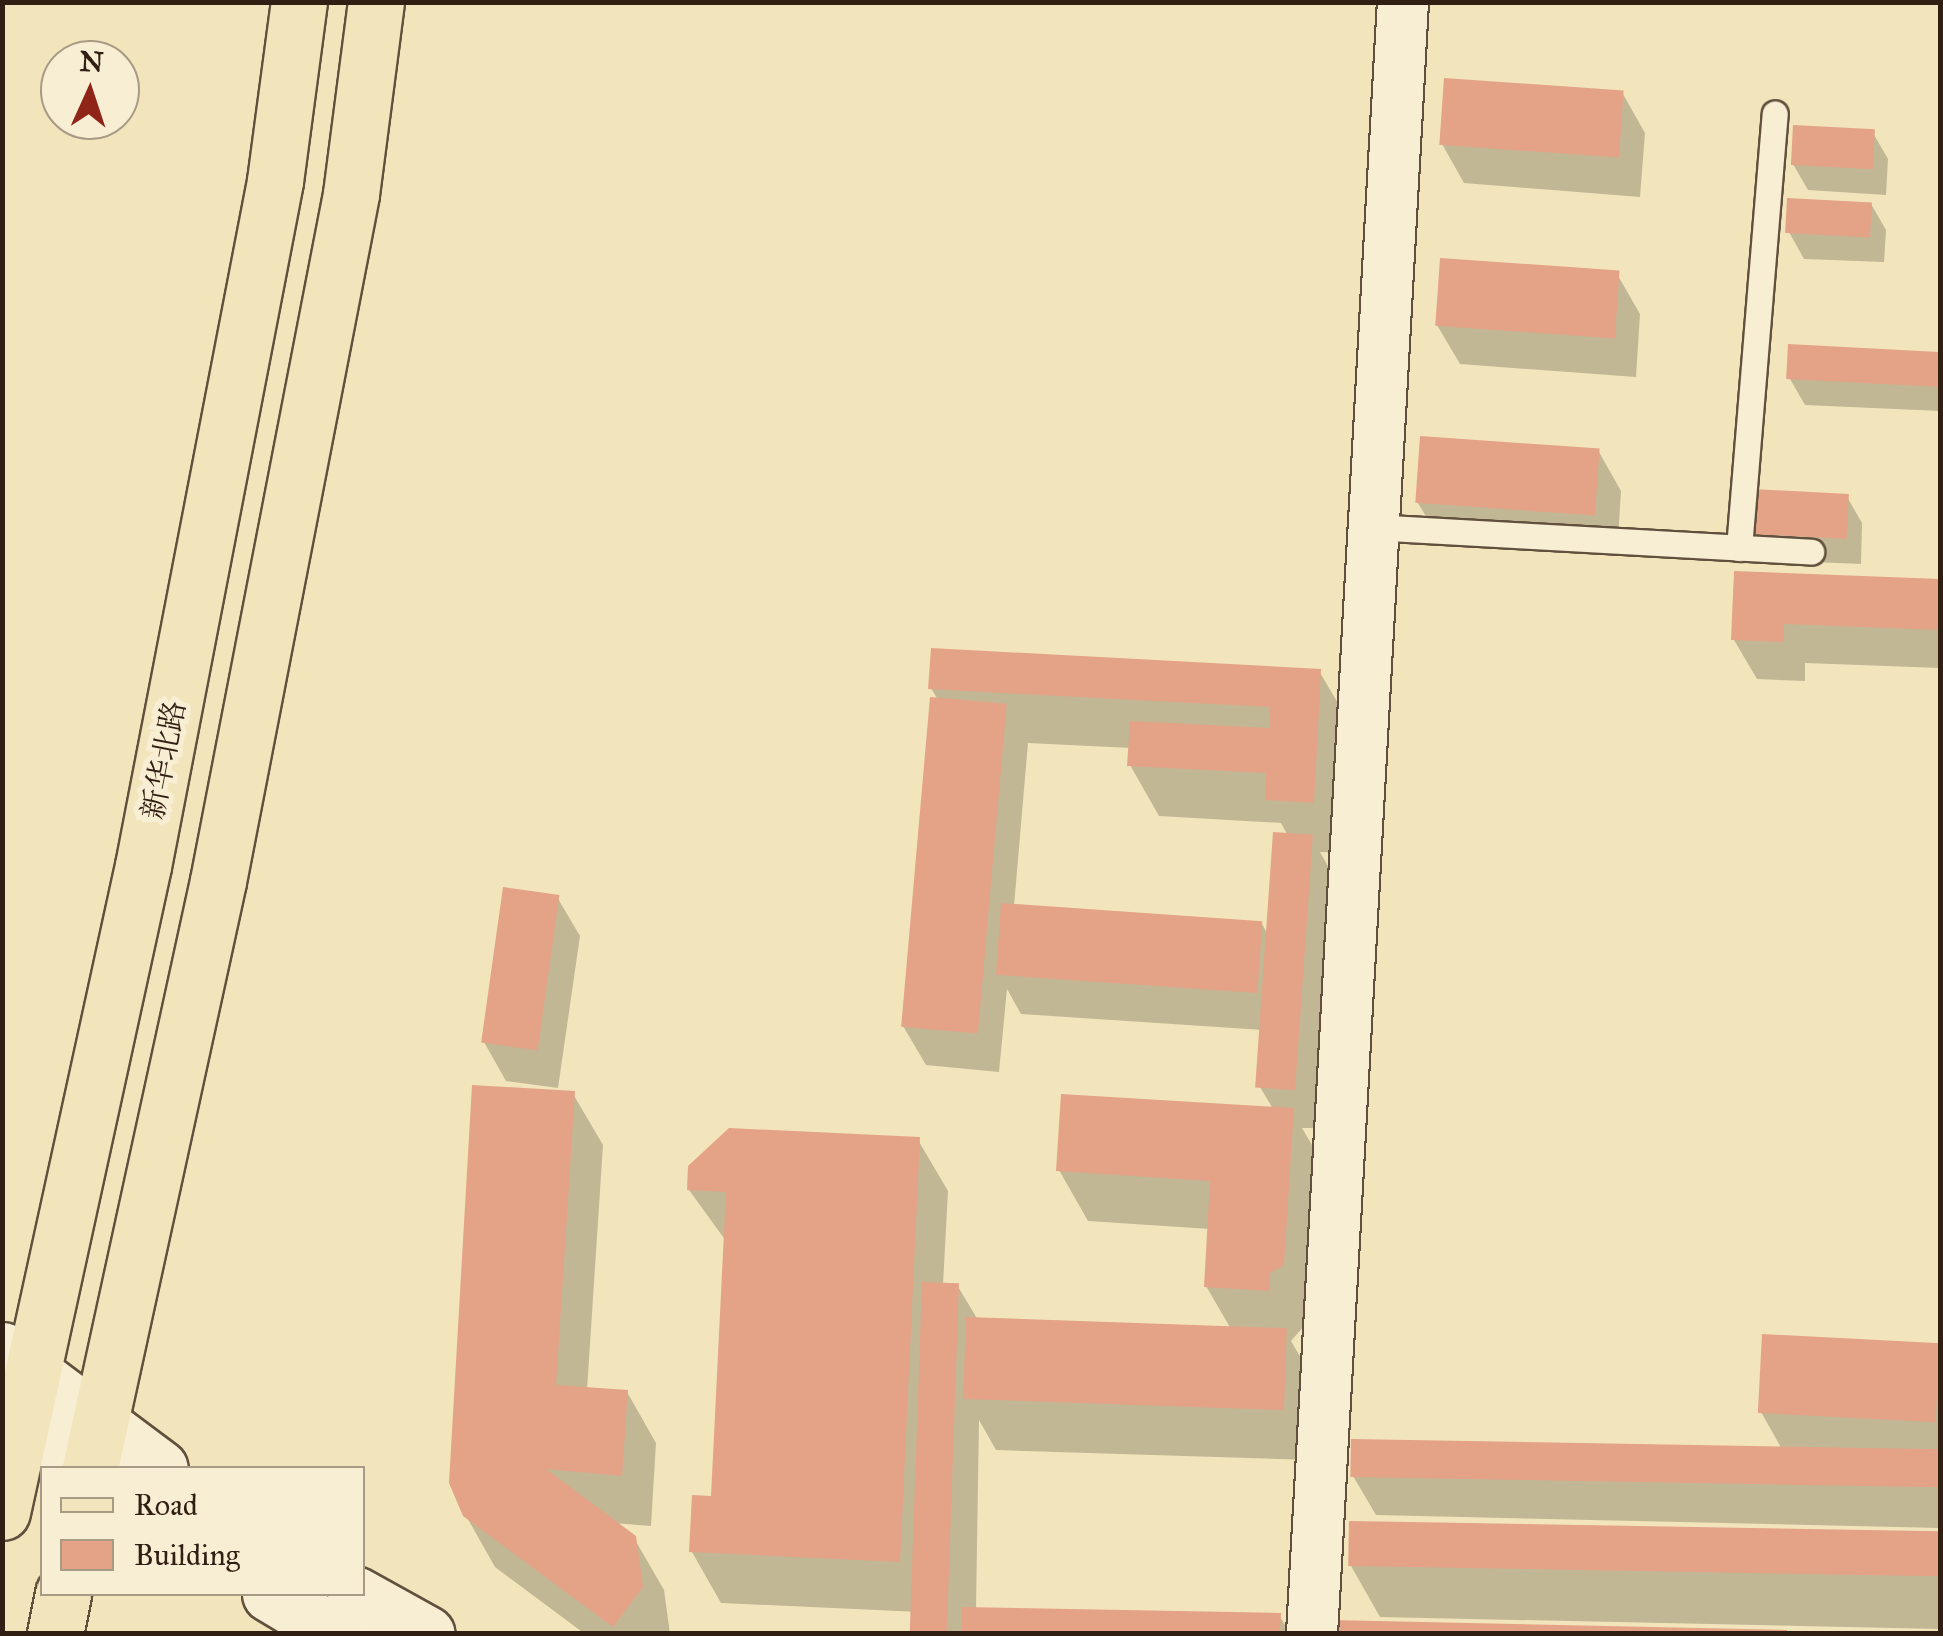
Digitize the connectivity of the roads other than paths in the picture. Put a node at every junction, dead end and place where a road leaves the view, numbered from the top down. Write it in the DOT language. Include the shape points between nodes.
graph roads {
  1 [pos="299,2"];
  2 [pos="376,2"];
  3 [pos="1403,2"];
  4 [pos="1776,113"];
  5 [pos="1370,527"];
  6 [pos="1739,548"];
  7 [pos="1811,552"];
  8 [pos="15,1387"];
  9 [pos="92,1454"];
  10 [pos="150,1466"];
  11 [pos="2,1512"];
  12 [pos="63,1596"];
  13 [pos="273,1596"];
  14 [pos="359,1596"];
  15 [pos="55,1634"];
  16 [pos="337,1634"];
  17 [pos="427,1634"];
  18 [pos="1312,1634"];
  1 -- 8 [label="main road, 新华北路" via="276,181 147,847"];
  2 -- 9 [label="main road" via="351,194 240,767"];
  3 -- 5 [label="street"];
  4 -- 6 [label="lane"];
  5 -- 6 [label="lane"];
  5 -- 18 [label="street"];
  6 -- 7 [label="lane"];
  8 -- 9 [label="street"];
  8 -- 11 [label="main road, 新华北路"];
  9 -- 10 [label="street"];
  12 -- 15 [label="main road"];
  13 -- 16 [label="street"];
  14 -- 17 [label="street"];
}
